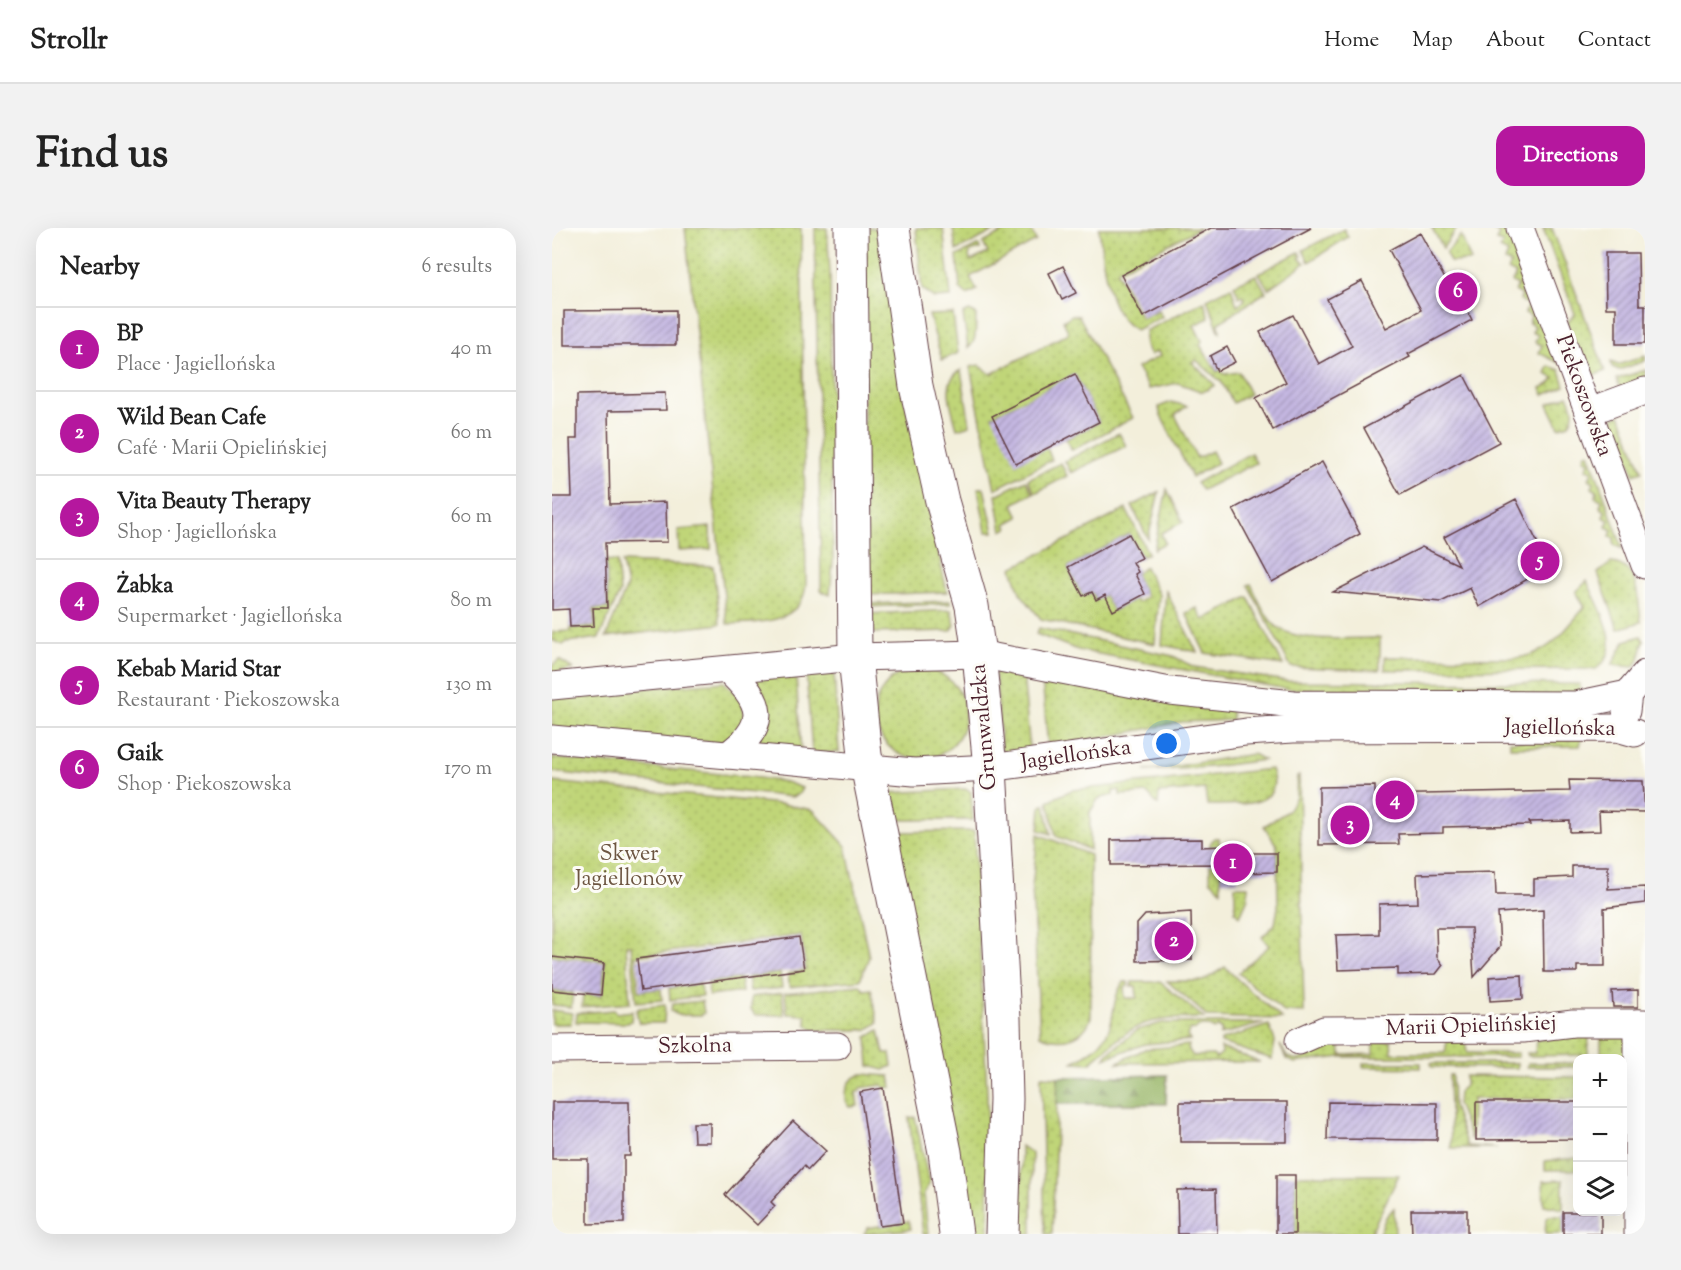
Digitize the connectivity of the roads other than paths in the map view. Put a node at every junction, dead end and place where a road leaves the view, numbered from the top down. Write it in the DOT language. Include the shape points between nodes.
graph roads {
  1 [pos="851,228"];
  2 [pos="893,228"];
  3 [pos="1520,228"];
  4 [pos="1645,391"];
  5 [pos="1588,412"];
  6 [pos="1645,565"];
  7 [pos="979,654"];
  8 [pos="855,657"];
  9 [pos="728,670"];
  10 [pos="1641,679"];
  11 [pos="552,686"];
  12 [pos="1640,736"];
  13 [pos="552,740"];
  14 [pos="728,755"];
  15 [pos="990,768"];
  16 [pos="867,769"];
  17 [pos="1642,1023"];
  18 [pos="1299,1041"];
  19 [pos="837,1046"];
  20 [pos="552,1049"];
  21 [pos="956,1234"];
  22 [pos="1002,1234"];
  23 [pos="1638,1234"];
  1 -- 8 [label="main road"];
  2 -- 7 [label="main road, Grunwaldzka" via="915,387 972,606"];
  3 -- 5 [label="street, Piekoszowska"];
  4 -- 5 [label="street"];
  5 -- 6 [label="street, Piekoszowska"];
  7 -- 8 [label="street, Jagiellońska"];
  7 -- 10 [label="street, Jagiellońska" via="1170,691 1294,704 1576,705"];
  7 -- 15 [label="main road, Grunwaldzka"];
  8 -- 9 [label="street, Jagiellońska"];
  8 -- 16 [label="main road"];
  9 -- 11 [label="street, Jagiellońska"];
  9 -- 14 [label="street" via="749,689 756,706 756,725 746,741"];
  10 -- 12 [label="street" via="1627,713"];
  12 -- 15 [label="street, Jagiellońska" via="1617,728 1293,729 1246,732"];
  13 -- 14 [label="street, Jagiellońska"];
  14 -- 16 [label="street, Jagiellońska"];
  15 -- 16 [label="street, Jagiellońska" via="914,772"];
  15 -- 22 [label="main road, Grunwaldzka" via="1005,1031"];
  16 -- 21 [label="main road" via="945,1152"];
  17 -- 18 [label="street, Marii Opielińskiej" via="1573,1023 1516,1029 1324,1030"];
  17 -- 23 [label="street"];
  19 -- 20 [label="street, Szkolna"];
}
